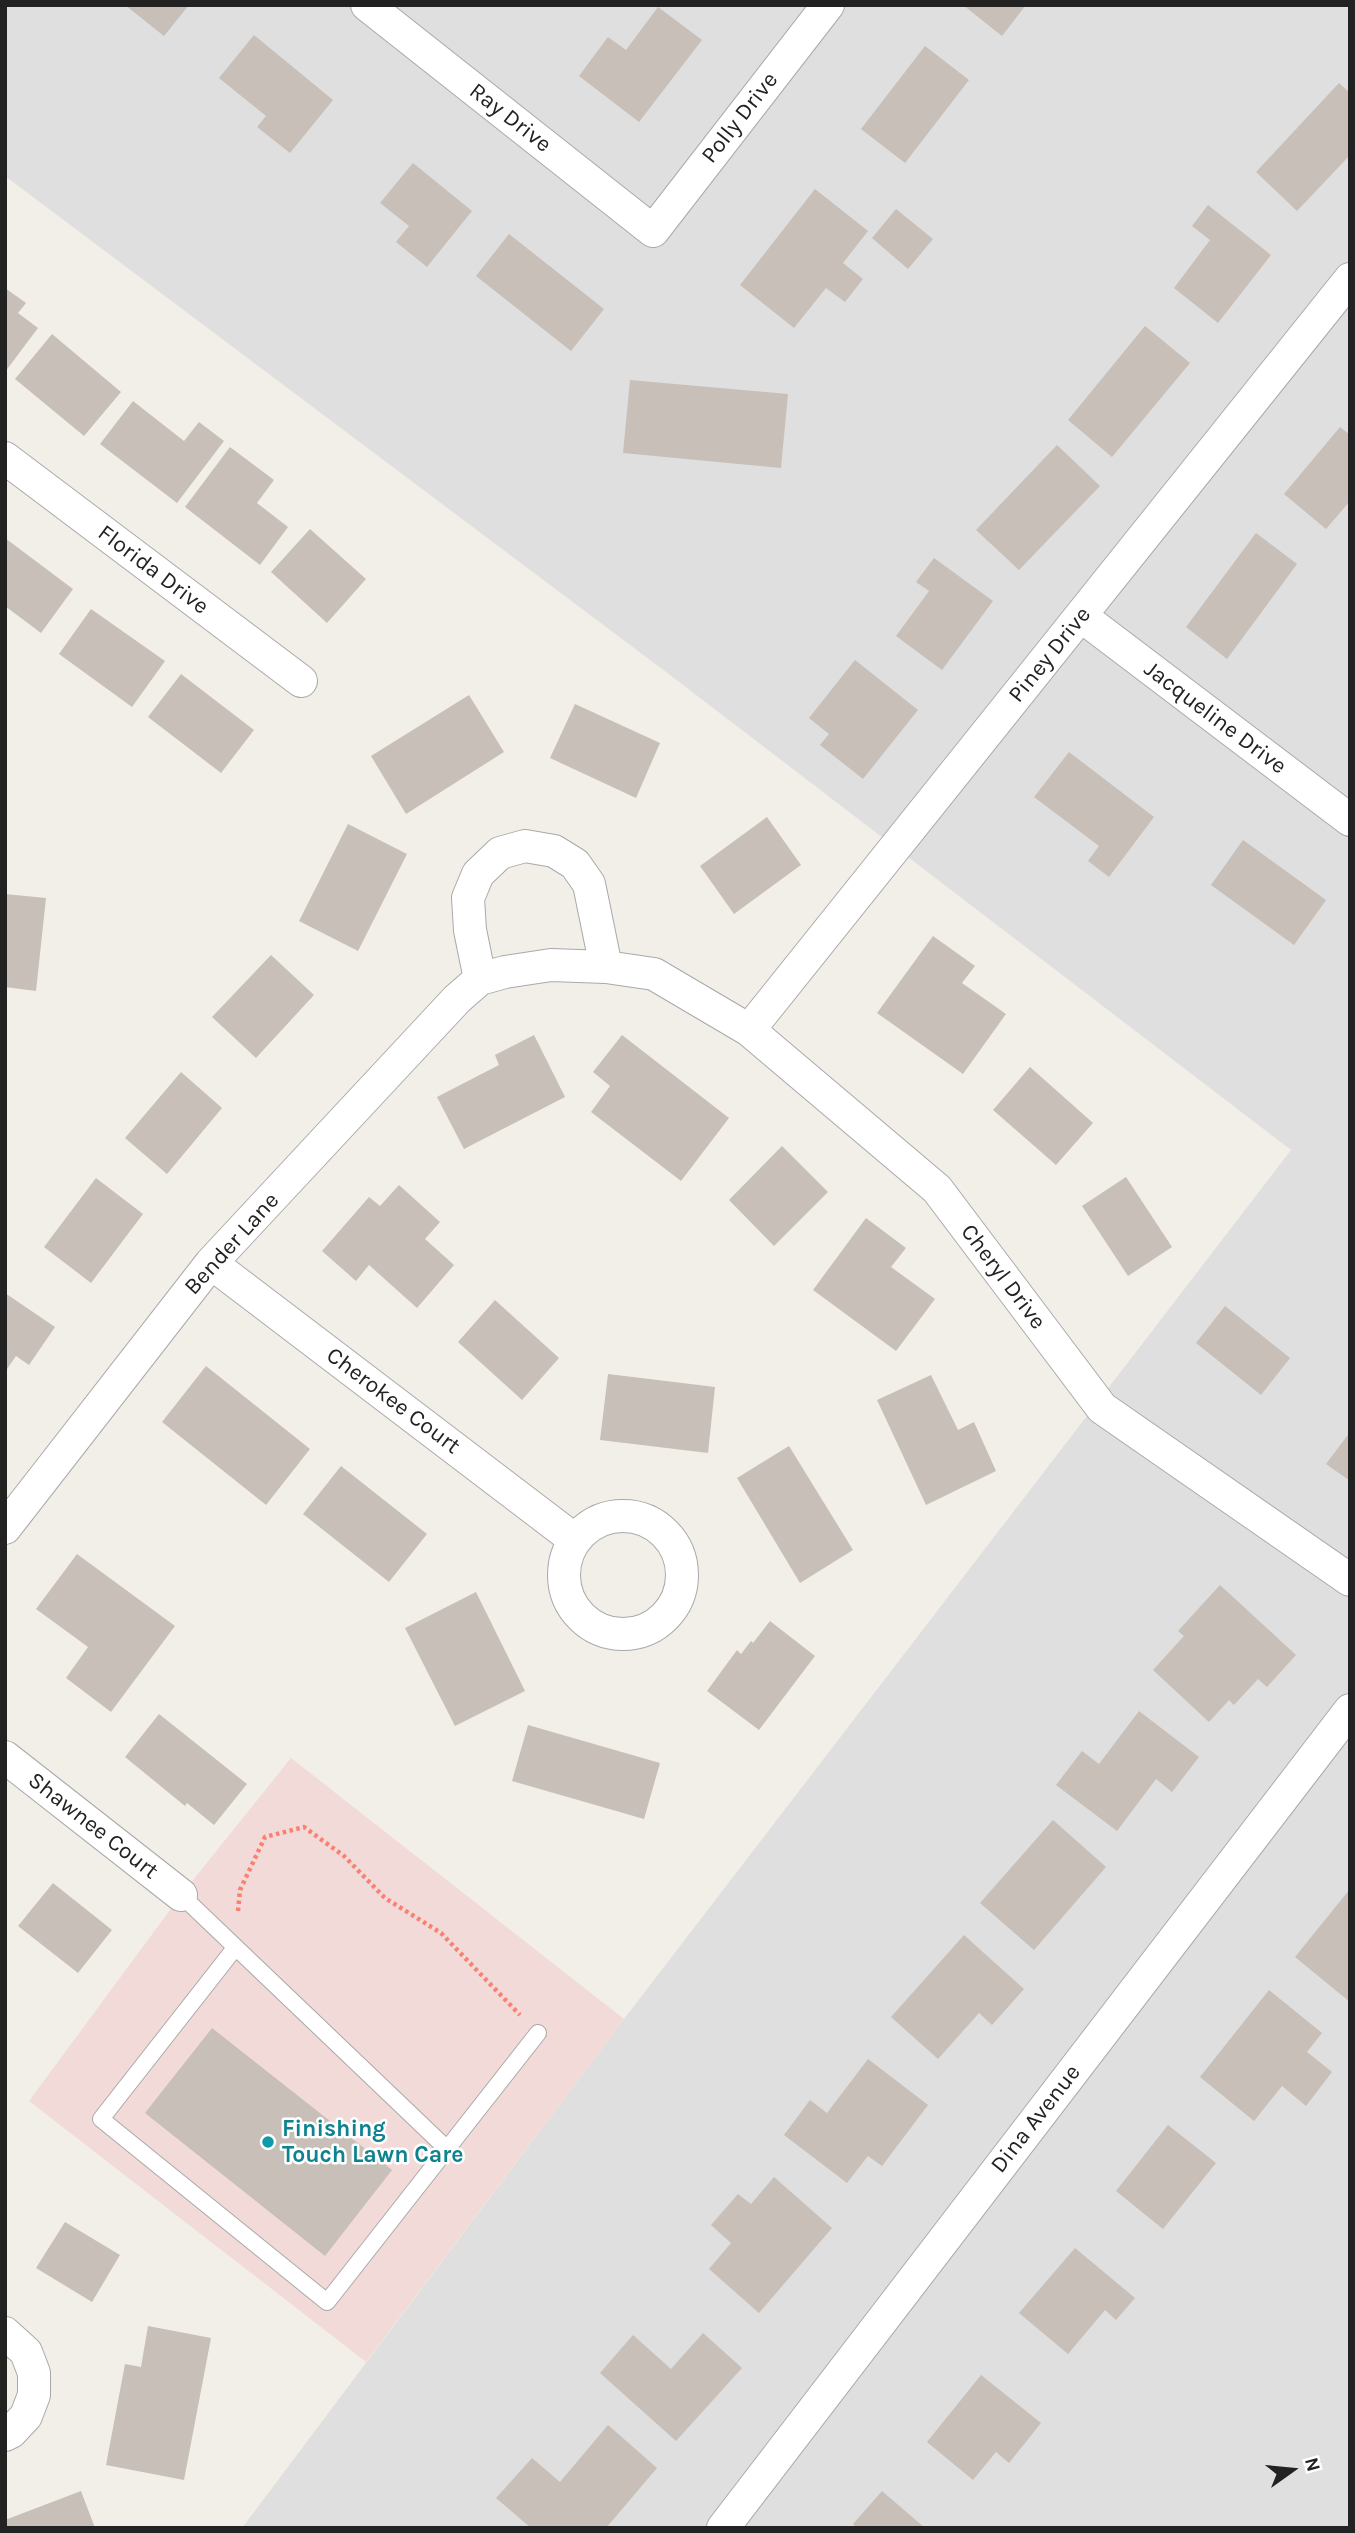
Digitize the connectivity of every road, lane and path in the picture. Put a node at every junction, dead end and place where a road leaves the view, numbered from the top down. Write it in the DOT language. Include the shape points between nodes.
graph roads {
  1 [pos="367,5"];
  2 [pos="828,5"];
  3 [pos="653,231"];
  4 [pos="1350,279"];
  5 [pos="5,458"];
  6 [pos="1081,616"];
  7 [pos="301,681"];
  8 [pos="1350,820"];
  9 [pos="606,967"];
  10 [pos="654,974"];
  11 [pos="480,979"];
  12 [pos="749,1030"];
  13 [pos="211,1263"];
  14 [pos="5,1528"];
  15 [pos="575,1540"];
  16 [pos="1350,1580"];
  17 [pos="1350,1710"];
  18 [pos="5,1757"];
  19 [pos="181,1895"];
  20 [pos="235,1948"];
  21 [pos="538,2033"];
  22 [pos="446,2148"];
  23 [pos="5,2333"];
  24 [pos="5,2435"];
  25 [pos="723,2528"];
  1 -- 3 [label="street, Ray Drive"];
  2 -- 3 [label="street, Polly Drive"];
  4 -- 6 [label="street, Piney Drive"];
  5 -- 7 [label="street, Florida Drive"];
  6 -- 8 [label="street, Jacqueline Drive"];
  6 -- 12 [label="street, Piney Drive"];
  9 -- 10 [label="street, Bender Lane"];
  9 -- 11 [label="street, Bender Lane" via="551,965"];
  9 -- 11 [label="street" via="589,884 575,864 554,850 525,846 500,853 478,874 468,898"];
  10 -- 12 [label="street, Cheryl Drive"];
  11 -- 13 [label="street, Bender Lane"];
  12 -- 16 [label="street, Cheryl Drive" via="937,1189 1102,1408"];
  13 -- 14 [label="street, Bender Lane"];
  13 -- 15 [label="street, Cherokee Court"];
  17 -- 25 [label="street, Dina Avenue"];
  18 -- 19 [label="street, Shawnee Court"];
  19 -- 20 [label="lane"];
  20 -- 21 [label="path" via="240,1890 265,1837 304,1827 344,1856 385,1898 441,1933"];
  20 -- 22 [label="lane"];
  20 -- 22 [label="lane" via="101,2119 327,2302"];
  21 -- 22 [label="lane"];
  23 -- 24 [label="street" via="26,2352 34,2373 34,2395 26,2416"];
}
